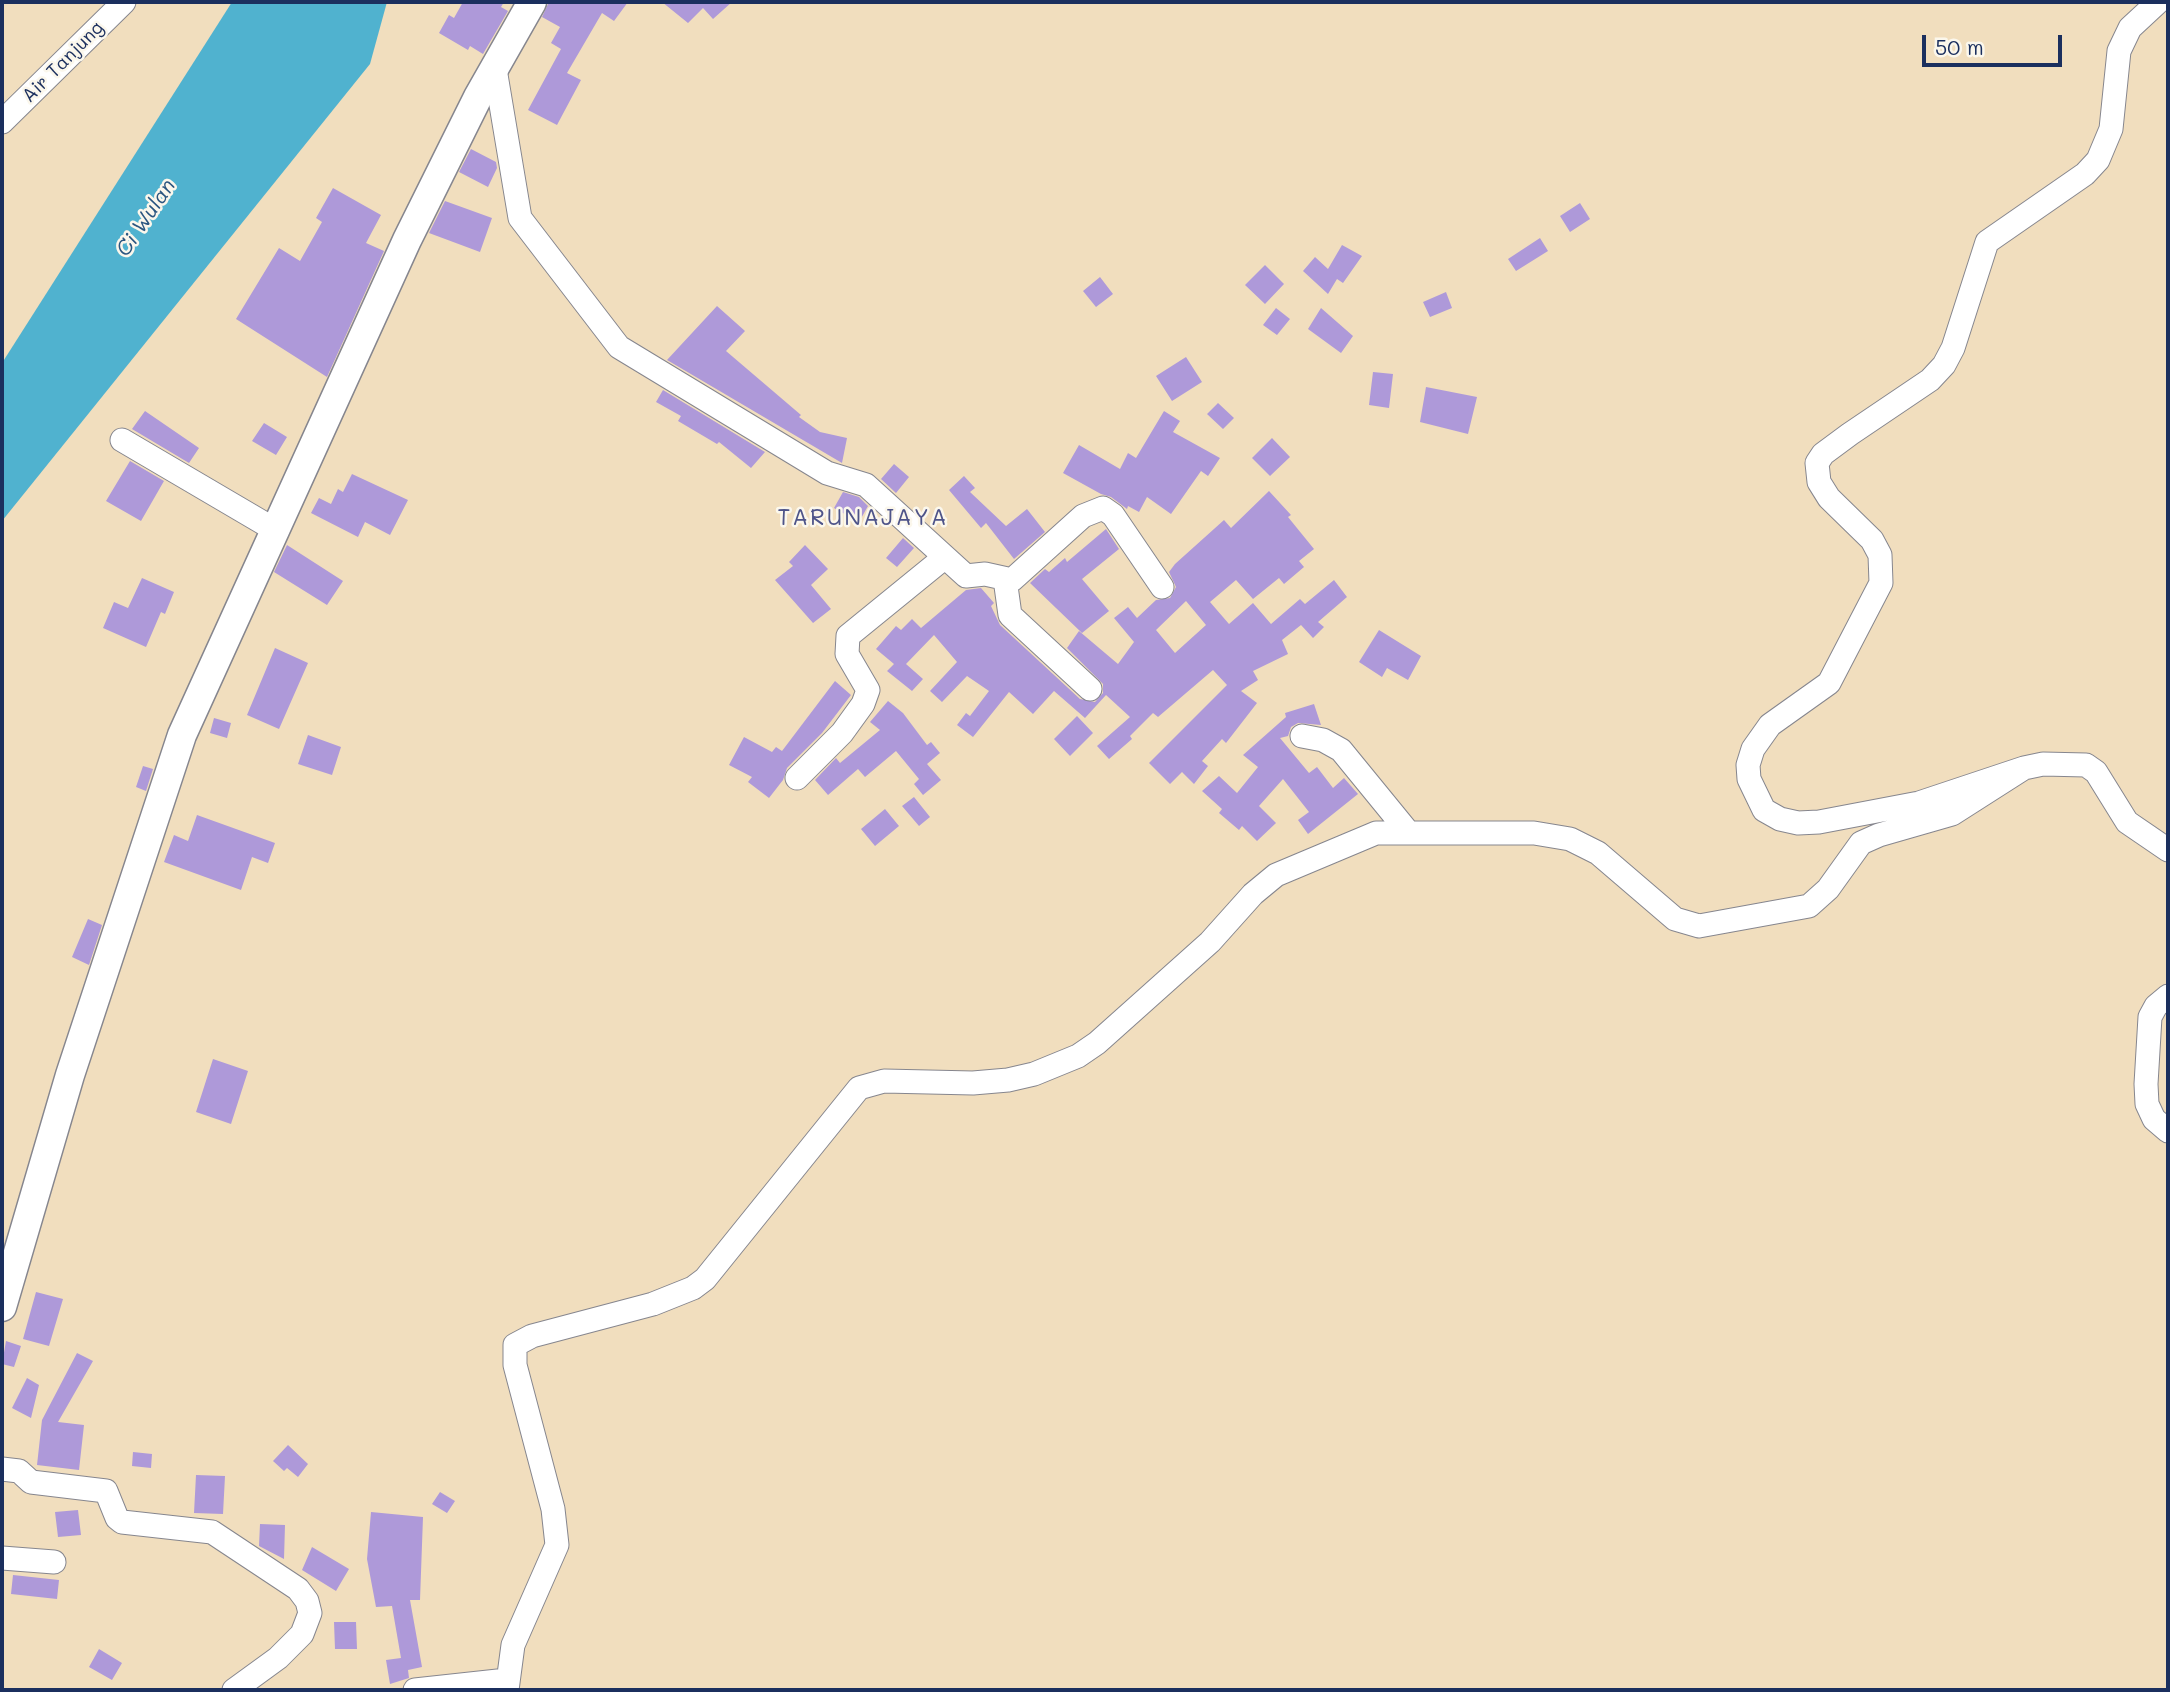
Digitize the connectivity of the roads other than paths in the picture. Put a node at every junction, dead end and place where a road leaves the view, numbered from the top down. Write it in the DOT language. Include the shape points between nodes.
graph roads {
  1 [pos="124,2"];
  2 [pos="532,2"];
  3 [pos="2158,2"];
  4 [pos="495,69"];
  5 [pos="2,122"];
  6 [pos="122,440"];
  7 [pos="277,531"];
  8 [pos="945,557"];
  9 [pos="1005,579"];
  10 [pos="1162,587"];
  11 [pos="1090,689"];
  12 [pos="1302,736"];
  13 [pos="2024,768"];
  14 [pos="797,778"];
  15 [pos="1408,832"];
  16 [pos="2168,850"];
  17 [pos="2168,996"];
  18 [pos="2168,1131"];
  19 [pos="2,1307"];
  20 [pos="2,1469"];
  21 [pos="2,1558"];
  22 [pos="54,1562"];
  23 [pos="507,1685"];
  24 [pos="234,1690"];
  25 [pos="415,1690"];
  1 -- 5 [label="street, Air Tanjung"];
  2 -- 4 [label="street"];
  3 -- 13 [label="street" via="2123,40 2110,129 2098,160 2085,174 1987,242 1944,365 1817,463 1819,482 1829,498 1872,540 1880,555 1881,583 1829,682 1770,725 1748,765 1749,779 1764,810 1798,823 1919,803"];
  4 -- 7 [label="street" via="407,240"];
  4 -- 8 [label="street" via="520,218 614,343 827,473 866,485"];
  6 -- 7 [label="street"];
  7 -- 19 [label="street" via="182,735 70,1075"];
  8 -- 9 [label="street" via="966,576"];
  8 -- 14 [label="street" via="848,636 847,654 868,690 863,704 842,733"];
  9 -- 10 [label="street" via="1022,573 1083,516 1103,508 1113,515"];
  9 -- 11 [label="street" via="1010,615"];
  12 -- 15 [label="street" via="1341,750"];
  13 -- 15 [label="street" via="1952,814 1861,844 1828,889 1809,906 1699,926 1675,919 1598,853 1570,839 1534,833"];
  13 -- 16 [label="street" via="2043,764 2092,767 2127,822"];
  15 -- 23 [label="street" via="1376,834 1276,874 1215,937 1097,1043 1057,1066 999,1081 884,1081 859,1088 693,1288 515,1345 515,1365 557,1537 550,1564 513,1645"];
  17 -- 18 [label="street" via="2150,1017 2146,1084 2154,1119"];
  20 -- 24 [label="street" via="19,1471 33,1483 106,1491 122,1522 212,1532 298,1589 310,1613 302,1634"];
  21 -- 22 [label="street"];
  23 -- 25 [label="street"];
}
